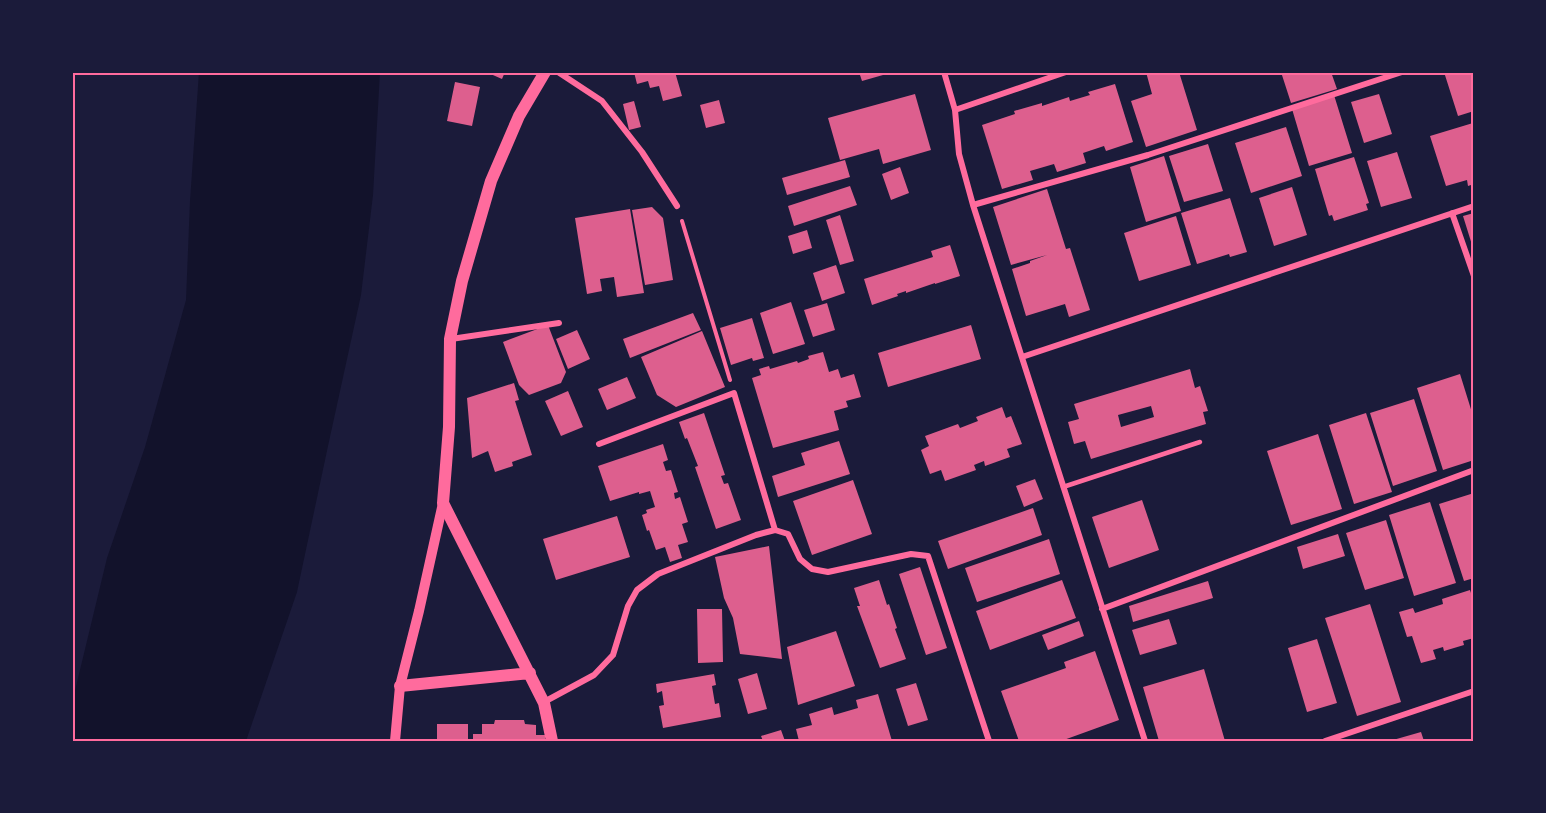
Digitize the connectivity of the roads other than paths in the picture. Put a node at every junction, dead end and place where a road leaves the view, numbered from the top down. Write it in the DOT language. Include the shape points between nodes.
graph roads {
  1 [pos="545,72"];
  2 [pos="558,72"];
  3 [pos="944,72"];
  4 [pos="1066,72"];
  5 [pos="1402,72"];
  6 [pos="955,110"];
  7 [pos="972,205"];
  8 [pos="677,206"];
  9 [pos="1474,206"];
  10 [pos="1452,213"];
  11 [pos="1474,276"];
  12 [pos="559,323"];
  13 [pos="450,339"];
  14 [pos="1022,357"];
  15 [pos="1200,442"];
  16 [pos="599,444"];
  17 [pos="1474,470"];
  18 [pos="1064,487"];
  19 [pos="443,503"];
  20 [pos="775,530"];
  21 [pos="1102,609"];
  22 [pos="530,673"];
  23 [pos="400,686"];
  24 [pos="1474,691"];
  25 [pos="544,703"];
  26 [pos="988,740"];
  27 [pos="395,741"];
  28 [pos="552,741"];
  29 [pos="980,741"];
  30 [pos="1145,741"];
  31 [pos="1325,741"];
  1 -- 13 [label="main road" via="519,116 491,181"];
  2 -- 8 [label="street" via="602,101"];
  3 -- 6 [label="street"];
  4 -- 6 [label="street"];
  5 -- 7 [label="street" via="1148,155"];
  6 -- 7 [label="street" via="959,154"];
  7 -- 14 [label="street"];
  9 -- 10 [label="street"];
  10 -- 11 [label="street"];
  10 -- 14 [label="street"];
  12 -- 13 [label="street"];
  13 -- 19 [label="main road"];
  14 -- 18 [label="street"];
  15 -- 18 [label="lane"];
  16 -- 20 [label="street" via="734,393"];
  17 -- 21 [label="street"];
  18 -- 21 [label="street"];
  19 -- 22 [label="main road"];
  19 -- 23 [label="street"];
  20 -- 25 [label="street" via="658,574 637,590 628,606 613,655 594,675"];
  20 -- 26 [label="street" via="788,534 800,559 812,569 828,572 911,554 928,555"];
  21 -- 30 [label="street"];
  22 -- 23 [label="main road"];
  22 -- 25 [label="main road"];
  23 -- 27 [label="street"];
  24 -- 31 [label="street"];
  25 -- 28 [label="main road"];
  26 -- 29 [label="street"];
}
